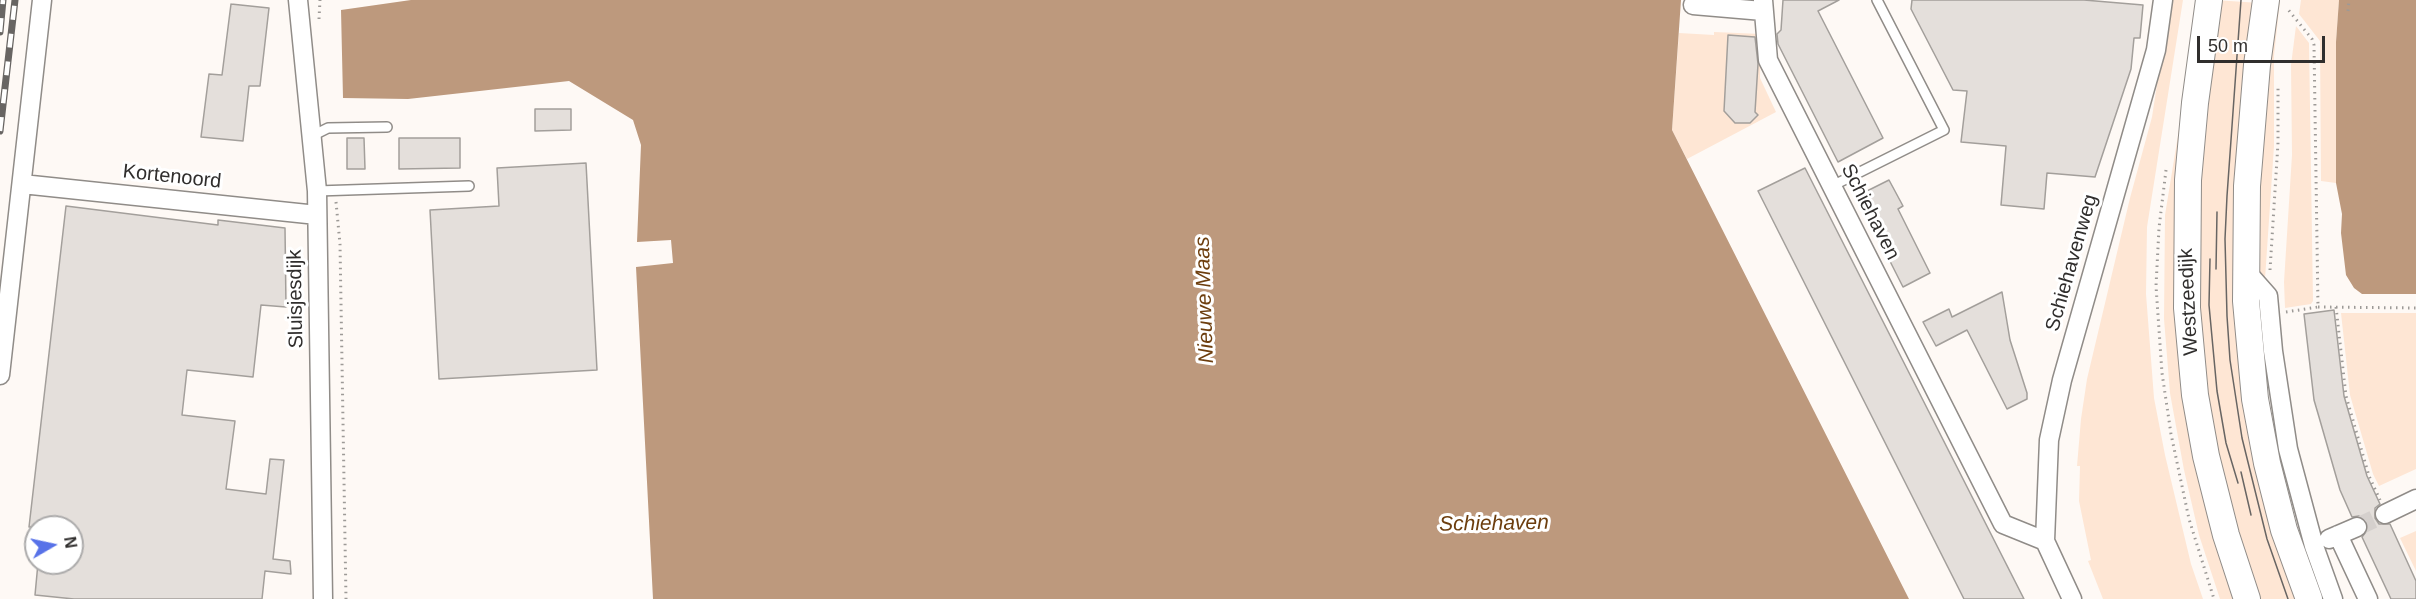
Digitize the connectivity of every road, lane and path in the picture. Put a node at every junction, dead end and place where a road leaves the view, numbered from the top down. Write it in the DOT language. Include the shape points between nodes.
graph roads {
  1 [pos="42,0"];
  2 [pos="298,0"];
  3 [pos="1877,0"];
  4 [pos="2163,0"];
  5 [pos="2209,0"];
  6 [pos="2349,0"];
  7 [pos="1693,5"];
  8 [pos="1763,6"];
  9 [pos="2278,6"];
  10 [pos="2348,11"];
  11 [pos="2278,86"];
  12 [pos="387,127"];
  13 [pos="312,136"];
  14 [pos="22,184"];
  15 [pos="469,186"];
  16 [pos="1832,186"];
  17 [pos="317,191"];
  18 [pos="317,214"];
  19 [pos="2245,270"];
  20 [pos="2268,296"];
  21 [pos="2318,307"];
  22 [pos="2336,307"];
  23 [pos="2416,308"];
  24 [pos="2269,315"];
  25 [pos="0,375"];
  26 [pos="2416,499"];
  27 [pos="2386,514"];
  28 [pos="2357,527"];
  29 [pos="2338,535"];
  30 [pos="2045,541"];
  31 [pos="2314,546"];
  32 [pos="323,599"];
  33 [pos="2072,599"];
  34 [pos="2247,599"];
  35 [pos="2309,599"];
  36 [pos="2333,599"];
  37 [pos="2368,599"];
  1 -- 14 [label="street"];
  2 -- 13 [label="street, Sluisjesdijk"];
  3 -- 16 [label="lane" via="1944,130"];
  4 -- 30 [label="street, Schiehavenweg" via="2156,51 2062,380 2049,440"];
  5 -- 34 [label="main road, Westzeedijk" via="2188,180 2187,308 2195,395 2206,456"];
  6 -- 10 [label="path"];
  7 -- 8 [label="street"];
  8 -- 16 [label="street, Schiehaven" via="1768,60"];
  9 -- 19 [label="main road" via="2257,65"];
  9 -- 21 [label="path" via="2314,45"];
  11 -- 20 [label="path"];
  12 -- 13 [label="lane" via="328,128"];
  13 -- 17 [label="street, Sluisjesdijk"];
  14 -- 18 [label="street, Kortenoord"];
  14 -- 25 [label="street"];
  15 -- 17 [label="lane"];
  16 -- 30 [label="street, Schiehaven" via="2003,524"];
  17 -- 18 [label="street, Sluisjesdijk"];
  18 -- 32 [label="street, Sluisjesdijk"];
  19 -- 20 [label="street"];
  19 -- 35 [label="main road" via="2255,399 2267,463 2284,530"];
  20 -- 24 [label="street"];
  21 -- 22 [label="path"];
  21 -- 24 [label="path"];
  22 -- 23 [label="path"];
  22 -- 27 [label="path" via="2346,396 2369,476"];
  24 -- 31 [label="street" via="2288,449"];
  26 -- 27 [label="street"];
  28 -- 29 [label="street"];
  29 -- 31 [label="street"];
  29 -- 37 [label="street"];
  30 -- 33 [label="street"];
  31 -- 36 [label="street"];
}
